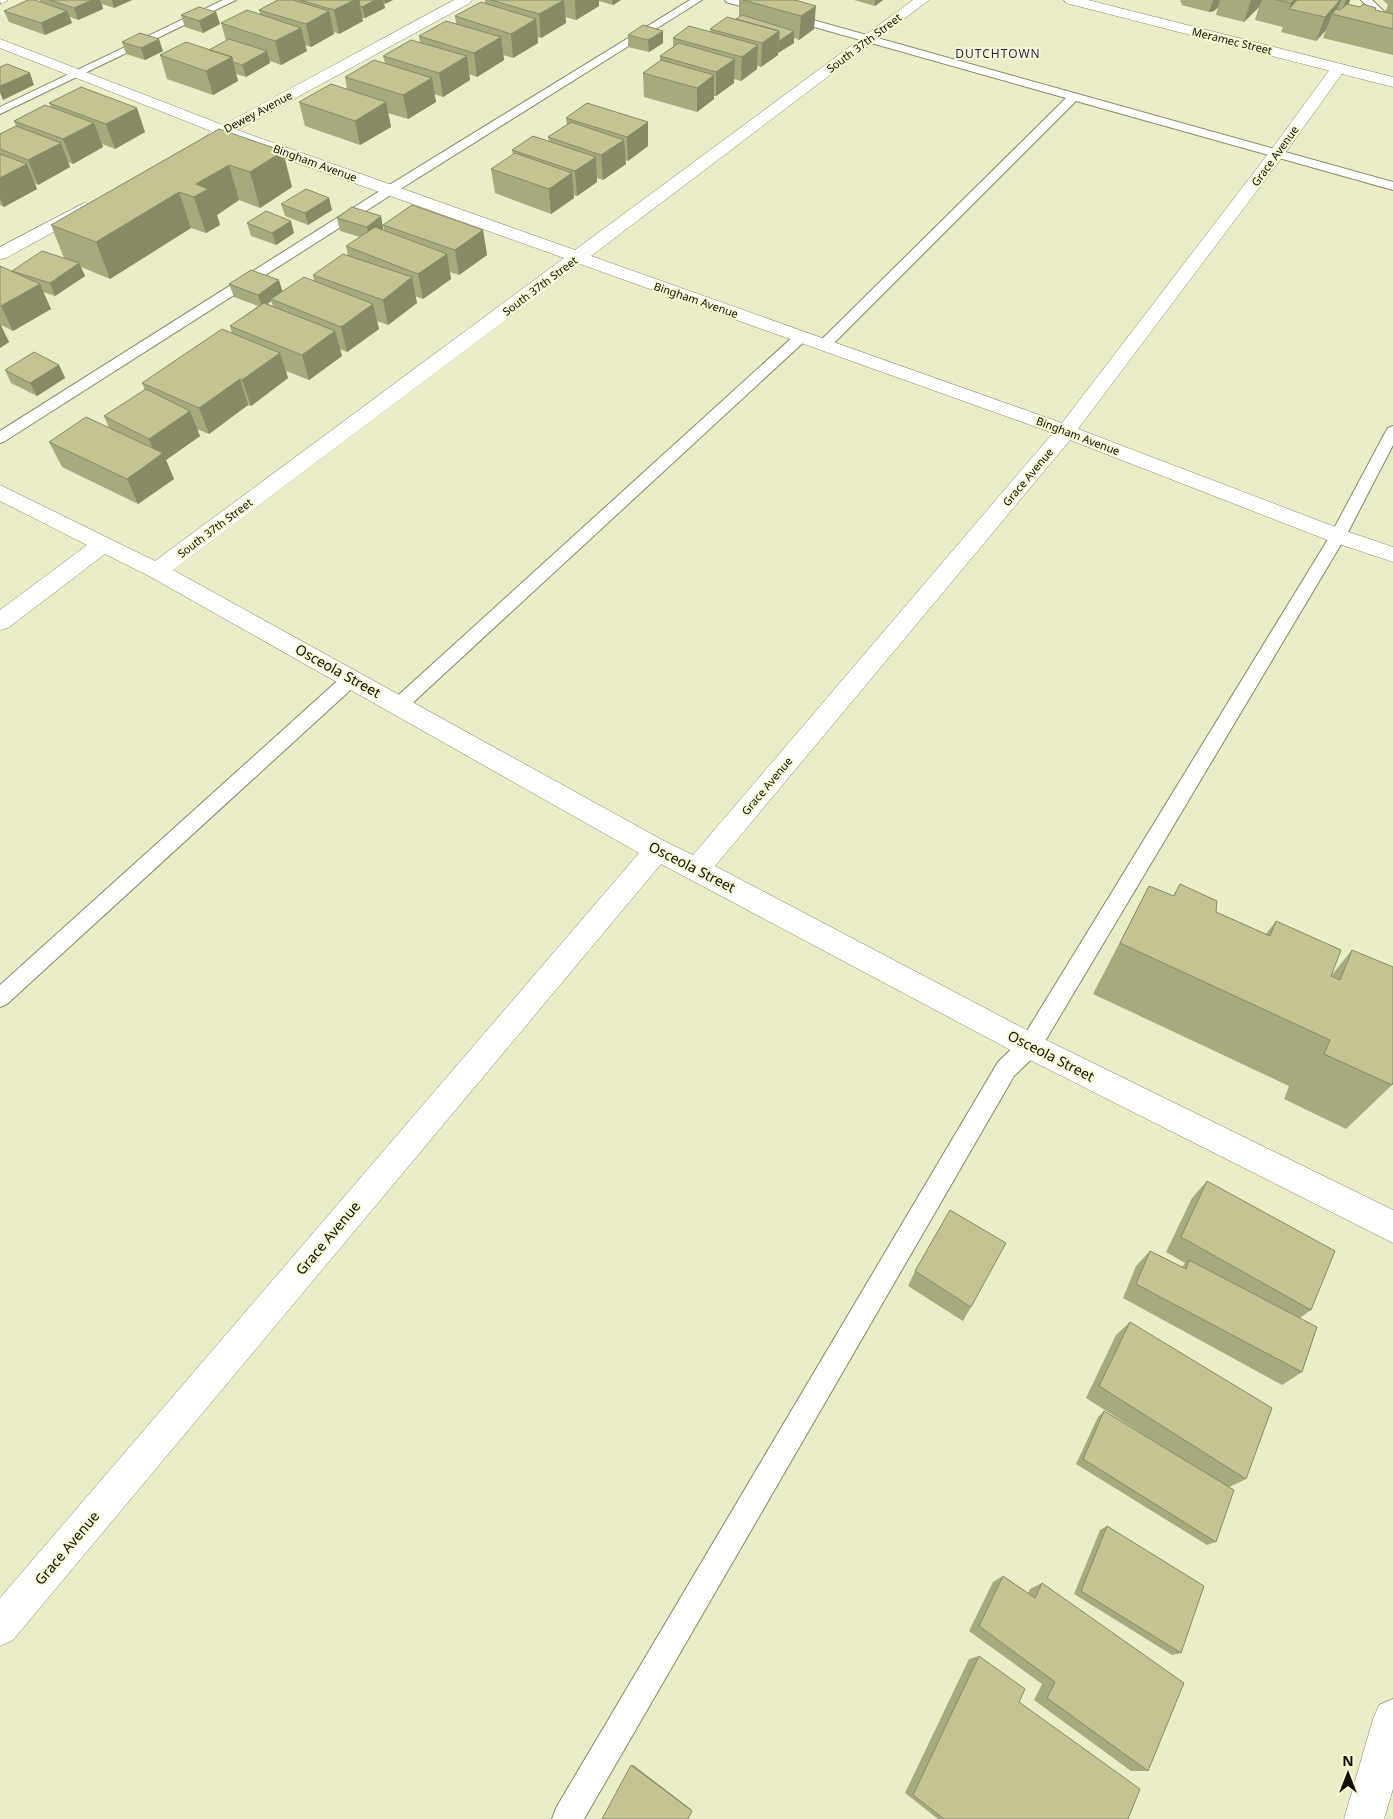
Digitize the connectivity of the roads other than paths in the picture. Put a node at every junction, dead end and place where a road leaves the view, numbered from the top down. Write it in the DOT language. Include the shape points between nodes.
graph roads {
  1 [pos="231,0"];
  2 [pos="466,0"];
  3 [pos="697,0"];
  4 [pos="730,0"];
  5 [pos="922,0"];
  6 [pos="1071,0"];
  7 [pos="1366,0"];
  8 [pos="1393,26"];
  9 [pos="870,39"];
  10 [pos="0,43"];
  11 [pos="1338,68"];
  12 [pos="78,74"];
  13 [pos="1393,82"];
  14 [pos="1074,96"];
  15 [pos="0,111"];
  16 [pos="224,130"];
  17 [pos="198,145"];
  18 [pos="1277,153"];
  19 [pos="1393,186"];
  20 [pos="390,190"];
  21 [pos="95,202"];
  22 [pos="0,254"];
  23 [pos="577,258"];
  24 [pos="802,337"];
  25 [pos="824,345"];
  26 [pos="1066,431"];
  27 [pos="1393,431"];
  28 [pos="0,438"];
  29 [pos="0,492"];
  30 [pos="1338,536"];
  31 [pos="102,545"];
  32 [pos="1393,555"];
  33 [pos="157,571"];
  34 [pos="0,622"];
  35 [pos="351,679"];
  36 [pos="399,705"];
  37 [pos="657,850"];
  38 [pos="697,869"];
  39 [pos="0,998"];
  40 [pos="1030,1046"];
  41 [pos="1393,1227"];
  42 [pos="0,1627"];
  43 [pos="1393,1719"];
  44 [pos="567,1819"];
  45 [pos="1364,1819"];
  1 -- 12 [label="lane"];
  2 -- 16 [label="street, Dewey Avenue"];
  3 -- 20 [label="lane"];
  4 -- 9 [label="lane"];
  5 -- 9 [label="street, South 37th Street"];
  6 -- 11 [label="street, Meramec Street"];
  7 -- 8 [label="lane"];
  9 -- 14 [label="lane"];
  9 -- 23 [label="street, South 37th Street"];
  10 -- 12 [label="street, Bingham Avenue"];
  11 -- 13 [label="street, Meramec Street"];
  11 -- 18 [label="street, Grace Avenue"];
  12 -- 15 [label="lane"];
  12 -- 16 [label="street, Bingham Avenue"];
  14 -- 18 [label="lane"];
  14 -- 25 [label="lane"];
  16 -- 17 [label="street, Dewey Avenue"];
  16 -- 20 [label="street, Bingham Avenue"];
  18 -- 19 [label="lane"];
  18 -- 26 [label="street, Grace Avenue"];
  20 -- 23 [label="street, Bingham Avenue"];
  20 -- 28 [label="lane"];
  21 -- 22 [label="street"];
  23 -- 24 [label="street, Bingham Avenue"];
  23 -- 33 [label="street, South 37th Street"];
  24 -- 25 [label="street, Bingham Avenue"];
  24 -- 36 [label="lane"];
  25 -- 26 [label="street, Bingham Avenue"];
  26 -- 30 [label="street, Bingham Avenue"];
  26 -- 38 [label="street, Grace Avenue"];
  27 -- 30 [label="lane"];
  29 -- 31 [label="street, Osceola Street"];
  30 -- 32 [label="street, Bingham Avenue"];
  30 -- 40 [label="lane"];
  31 -- 33 [label="street, Osceola Street"];
  31 -- 34 [label="street"];
  33 -- 35 [label="street, Osceola Street"];
  35 -- 36 [label="street, Osceola Street"];
  35 -- 39 [label="lane"];
  36 -- 37 [label="street, Osceola Street"];
  37 -- 38 [label="street, Osceola Street"];
  37 -- 42 [label="street, Grace Avenue"];
  38 -- 40 [label="street, Osceola Street"];
  40 -- 41 [label="street, Osceola Street"];
  40 -- 44 [label="lane" via="1006,1069"];
  43 -- 45 [label="street"];
}
